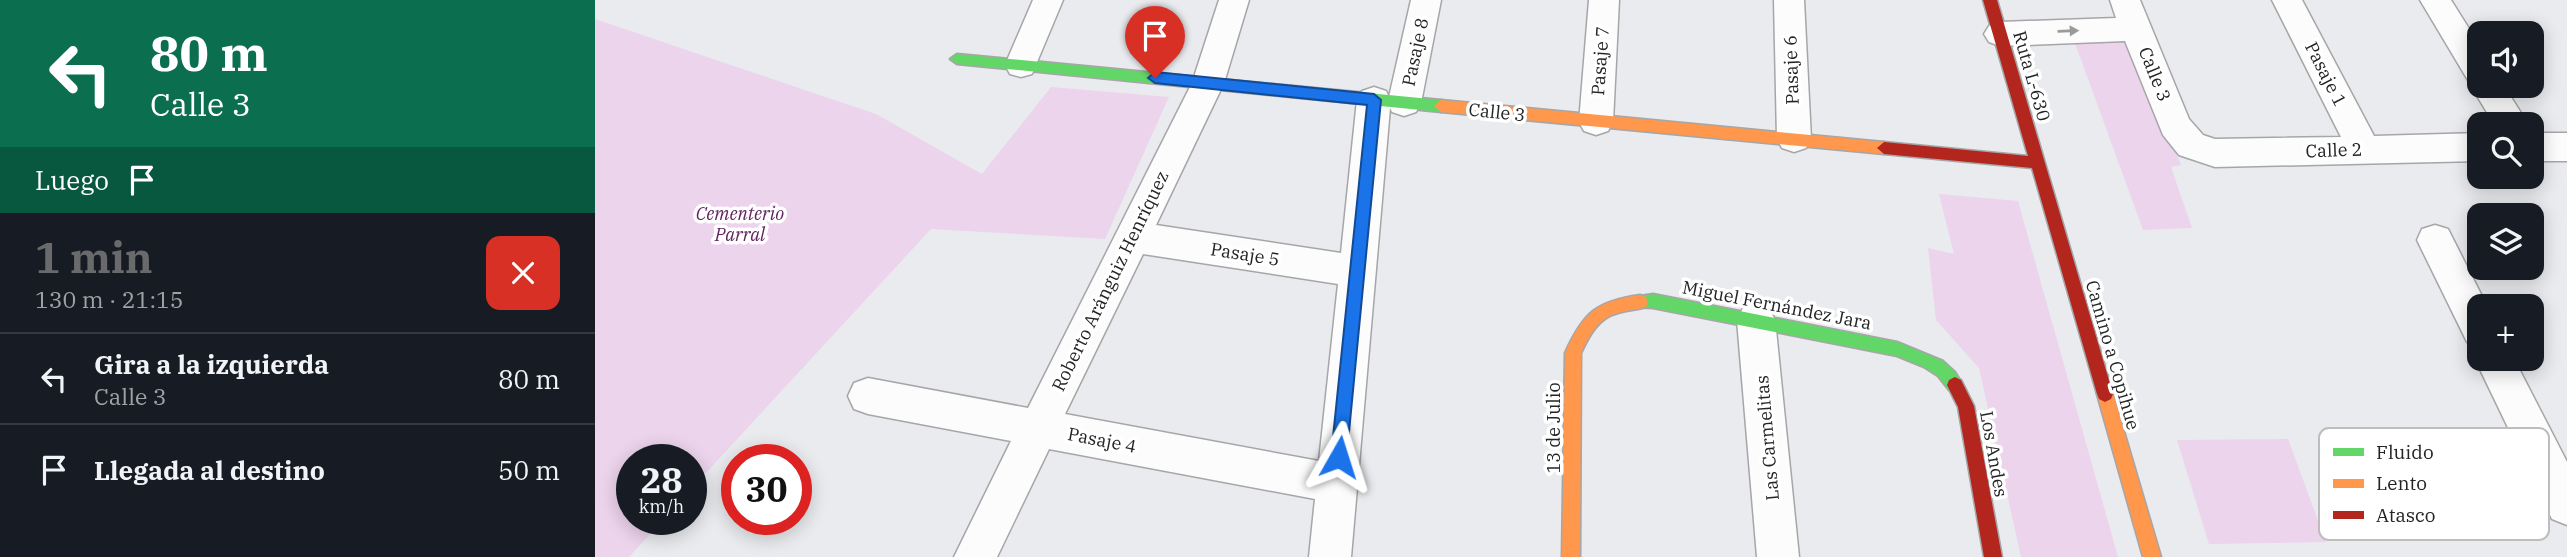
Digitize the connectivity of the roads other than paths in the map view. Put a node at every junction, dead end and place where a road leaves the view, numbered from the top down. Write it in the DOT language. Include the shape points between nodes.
graph roads {
  1 [pos="1048,0"];
  2 [pos="1234,0"];
  3 [pos="1426,0"];
  4 [pos="1604,0"];
  5 [pos="1789,0"];
  6 [pos="1990,0"];
  7 [pos="2287,0"];
  8 [pos="2435,0"];
  9 [pos="2131,15"];
  10 [pos="2000,34"];
  11 [pos="2467,52"];
  12 [pos="957,59"];
  13 [pos="1021,65"];
  14 [pos="1208,83"];
  15 [pos="1389,102"];
  16 [pos="1596,122"];
  17 [pos="1794,139"];
  18 [pos="2191,145"];
  19 [pos="2567,146"];
  20 [pos="2544,147"];
  21 [pos="2467,148"];
  22 [pos="2364,149"];
  23 [pos="2037,163"];
  24 [pos="1133,237"];
  25 [pos="2435,240"];
  26 [pos="1357,271"];
  27 [pos="2467,304"];
  28 [pos="1604,311"];
  29 [pos="1756,320"];
  30 [pos="1941,365"];
  31 [pos="2500,371"];
  32 [pos="868,396"];
  33 [pos="1037,428"];
  34 [pos="2528,428"];
  35 [pos="2549,469"];
  36 [pos="1337,484"];
  37 [pos="2567,505"];
  38 [pos="975,557"];
  39 [pos="1330,557"];
  40 [pos="1571,557"];
  41 [pos="1778,557"];
  42 [pos="1993,557"];
  43 [pos="2152,557"];
  1 -- 13 [label="street"];
  2 -- 14 [label="street, Roberto Aránguiz Henríquez"];
  3 -- 15 [label="street, Pasaje 8"];
  4 -- 16 [label="street, Pasaje 7"];
  5 -- 17 [label="street, Pasaje 6"];
  6 -- 10 [label="street, Ruta L-630"];
  7 -- 22 [label="street, Pasaje 1"];
  8 -- 11 [label="street"];
  10 -- 9 [label="street, one-way"];
  9 -- 18 [label="street, Calle 3" via="2175,126"];
  10 -- 23 [label="street, Ruta L-630"];
  12 -- 13 [label="street, Calle 3"];
  13 -- 14 [label="street, Calle 3"];
  14 -- 15 [label="street, Calle 3"];
  14 -- 24 [label="street, Roberto Aránguiz Henríquez"];
  15 -- 16 [label="street, Calle 3"];
  15 -- 26 [label="street, Pasaje 8"];
  16 -- 17 [label="street, Calle 3"];
  17 -- 23 [label="street, Calle 3"];
  18 -- 22 [label="street, Calle 2" via="2214,153"];
  19 -- 20 [label="street"];
  21 -- 22 [label="street, Calle 2"];
  23 -- 43 [label="street, Camino a Copihue"];
  24 -- 26 [label="street, Pasaje 5"];
  24 -- 33 [label="street, Roberto Aránguiz Henríquez"];
  25 -- 27 [label="street"];
  26 -- 36 [label="street, Pasaje 8"];
  28 -- 29 [label="street, Miguel Fernández Jara" via="1653,300"];
  28 -- 40 [label="street, 13 de Julio" via="1585,326 1573,353"];
  29 -- 30 [label="street, Miguel Fernández Jara" via="1897,349"];
  29 -- 41 [label="street, Las Carmelitas"];
  30 -- 42 [label="street, Los Andes" via="1966,406"];
  31 -- 34 [label="street"];
  32 -- 33 [label="street, Pasaje 4"];
  33 -- 36 [label="street, Pasaje 4"];
  33 -- 38 [label="street, Roberto Aránguiz Henríquez"];
  35 -- 37 [label="street"];
  36 -- 39 [label="street, Pasaje 8"];
}
